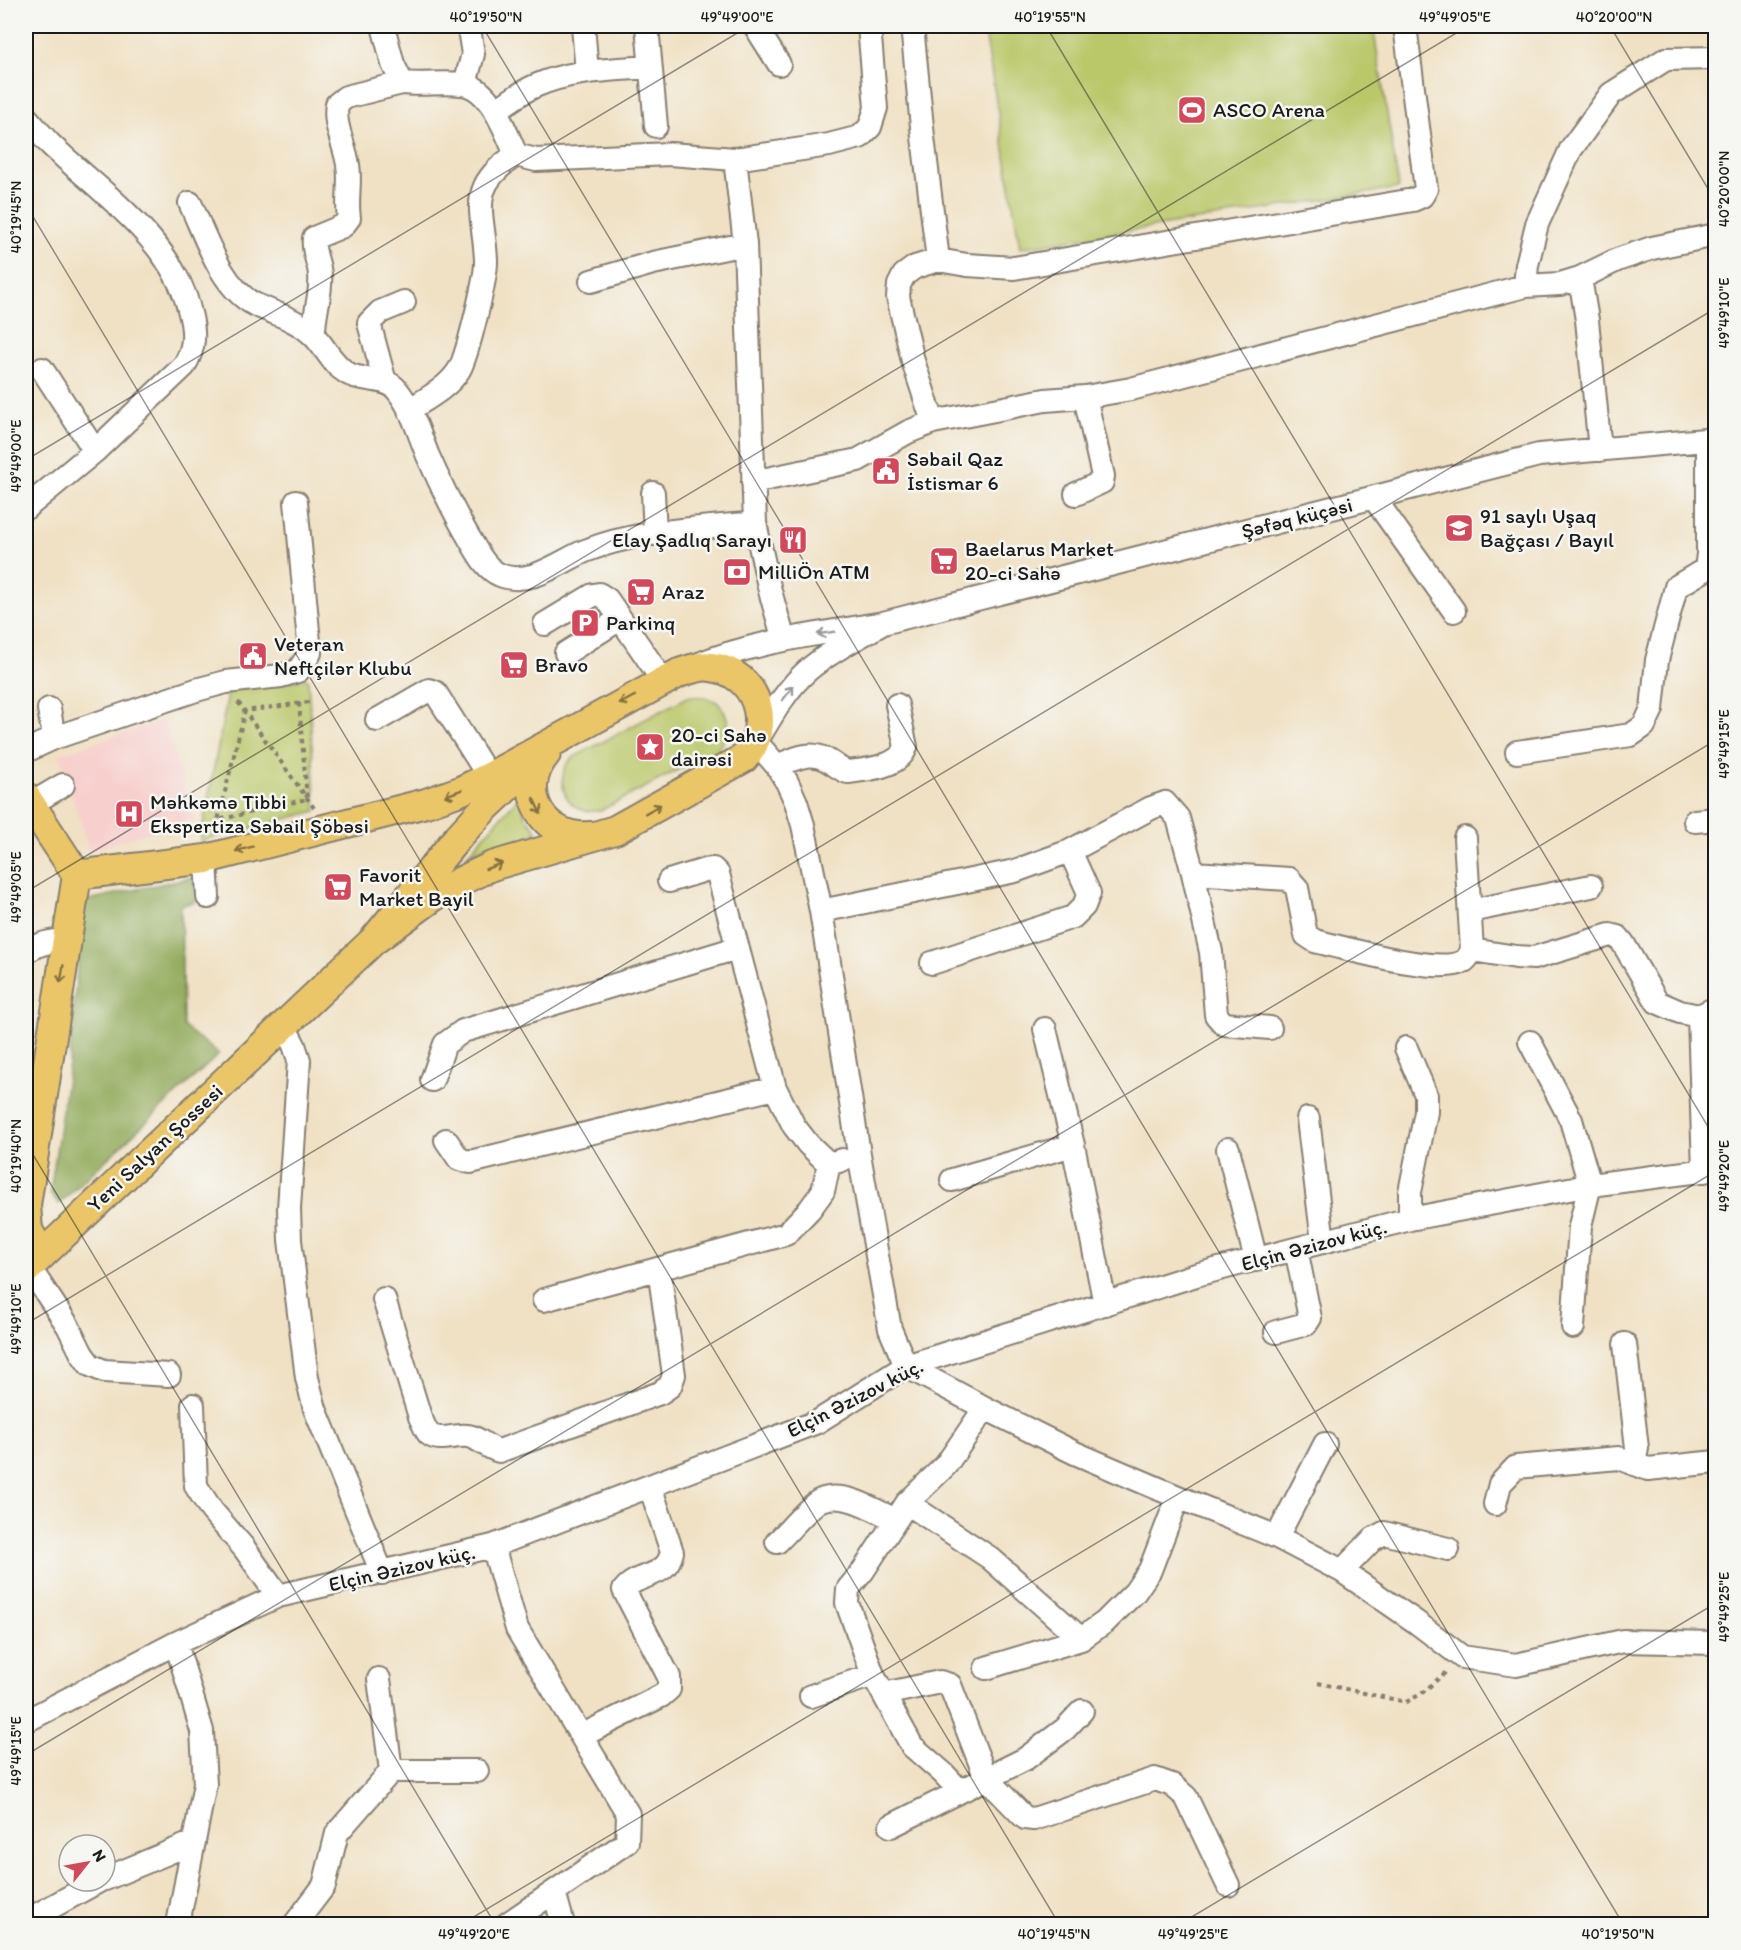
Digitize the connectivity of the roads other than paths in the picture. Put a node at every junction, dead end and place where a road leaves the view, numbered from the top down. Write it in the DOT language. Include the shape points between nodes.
graph roads {
  1 [pos="383,26"];
  2 [pos="583,26"];
  3 [pos="647,26"];
  4 [pos="755,26"];
  5 [pos="868,26"];
  6 [pos="912,26"];
  7 [pos="1406,26"];
  8 [pos="469,29"];
  9 [pos="1716,58"];
  10 [pos="779,64"];
  11 [pos="650,67"];
  12 [pos="587,72"];
  13 [pos="402,82"];
  14 [pos="465,84"];
  15 [pos="496,111"];
  16 [pos="26,117"];
  17 [pos="656,126"];
  18 [pos="516,155"];
  19 [pos="735,159"];
  20 [pos="190,202"];
  21 [pos="1716,235"];
  22 [pos="745,244"];
  23 [pos="938,260"];
  24 [pos="1580,278"];
  25 [pos="591,281"];
  26 [pos="1525,286"];
  27 [pos="404,302"];
  28 [pos="314,336"];
  29 [pos="42,369"];
  30 [pos="385,382"];
  31 [pos="1085,397"];
  32 [pos="409,410"];
  33 [pos="933,422"];
  34 [pos="1712,439"];
  35 [pos="1600,450"];
  36 [pos="95,451"];
  37 [pos="753,482"];
  38 [pos="653,493"];
  39 [pos="1076,494"];
  40 [pos="1374,498"];
  41 [pos="296,502"];
  42 [pos="26,508"];
  43 [pos="755,523"];
  44 [pos="655,534"];
  45 [pos="1454,612"];
  46 [pos="620,619"];
  47 [pos="883,623"];
  48 [pos="545,624"];
  49 [pos="784,640"];
  50 [pos="566,653"];
  51 [pos="671,677"];
  52 [pos="897,705"];
  53 [pos="49,709"];
  54 [pos="376,720"];
  55 [pos="560,736"];
  56 [pos="54,738"];
  57 [pos="756,742"];
  58 [pos="26,750"];
  59 [pos="1517,752"];
  60 [pos="777,766"];
  61 [pos="489,777"];
  62 [pos="63,785"];
  63 [pos="28,801"];
  64 [pos="600,835"];
  65 [pos="1465,838"];
  66 [pos="1070,851"];
  67 [pos="206,859"];
  68 [pos="1193,873"];
  69 [pos="77,874"];
  70 [pos="669,881"];
  71 [pos="1591,886"];
  72 [pos="208,897"];
  73 [pos="821,911"];
  74 [pos="1470,911"];
  75 [pos="67,940"];
  76 [pos="373,940"];
  77 [pos="737,948"];
  78 [pos="1472,950"];
  79 [pos="26,952"];
  80 [pos="932,963"];
  81 [pos="1707,1012"];
  82 [pos="284,1026"];
  83 [pos="1270,1028"];
  84 [pos="1045,1029"];
  85 [pos="1530,1042"];
  86 [pos="1406,1048"];
  87 [pos="432,1080"];
  88 [pos="775,1088"];
  89 [pos="1308,1119"];
  90 [pos="446,1140"];
  91 [pos="1072,1145"];
  92 [pos="1228,1149"];
  93 [pos="859,1154"];
  94 [pos="829,1164"];
  95 [pos="1710,1170"];
  96 [pos="952,1180"];
  97 [pos="1590,1185"];
  98 [pos="1410,1220"];
  99 [pos="1323,1242"];
  100 [pos="1296,1249"];
  101 [pos="1256,1260"];
  102 [pos="32,1264"];
  103 [pos="659,1269"];
  104 [pos="384,1299"];
  105 [pos="544,1300"];
  106 [pos="1105,1304"];
  107 [pos="1573,1327"];
  108 [pos="1276,1332"];
  109 [pos="1625,1344"];
  110 [pos="906,1366"];
  111 [pos="169,1375"];
  112 [pos="193,1405"];
  113 [pos="985,1408"];
  114 [pos="1325,1444"];
  115 [pos="1716,1462"];
  116 [pos="1634,1464"];
  117 [pos="650,1486"];
  118 [pos="1178,1497"];
  119 [pos="1495,1504"];
  120 [pos="901,1511"];
  121 [pos="1277,1537"];
  122 [pos="777,1542"];
  123 [pos="493,1546"];
  124 [pos="1448,1549"];
  125 [pos="1342,1571"];
  126 [pos="382,1574"];
  127 [pos="278,1596"];
  128 [pos="1081,1639"];
  129 [pos="1716,1642"];
  130 [pos="176,1643"];
  131 [pos="986,1668"];
  132 [pos="379,1679"];
  133 [pos="878,1685"];
  134 [pos="811,1696"];
  135 [pos="1082,1711"];
  136 [pos="26,1721"];
  137 [pos="581,1736"];
  138 [pos="477,1771"];
  139 [pos="391,1772"];
  140 [pos="986,1778"];
  141 [pos="959,1790"];
  142 [pos="891,1826"];
  143 [pos="194,1842"];
  144 [pos="117,1873"];
  145 [pos="1228,1885"];
  146 [pos="554,1892"];
  147 [pos="78,1893"];
  148 [pos="26,1922"];
  149 [pos="178,1924"];
  150 [pos="295,1924"];
  151 [pos="507,1924"];
  152 [pos="563,1924"];
  1 -- 13 [label="street"];
  2 -- 12 [label="street"];
  3 -- 11 [label="street"];
  4 -- 10 [label="street"];
  5 -- 19 [label="street" via="876,108 870,127 860,137"];
  6 -- 23 [label="street"];
  7 -- 23 [label="street" via="1426,189 1422,196 1014,268"];
  8 -- 14 [label="street" via="473,54"];
  9 -- 26 [label="street" via="1666,59 1611,94 1571,149 1536,224"];
  11 -- 12 [label="street"];
  11 -- 17 [label="street"];
  12 -- 15 [label="street" via="533,86"];
  13 -- 14 [label="street"];
  13 -- 28 [label="street" via="346,97 337,104 335,115 348,166 349,218 343,226 314,238 312,248 320,273 320,291"];
  14 -- 15 [label="street" via="476,89"];
  15 -- 18 [label="street"];
  16 -- 36 [label="street" via="50,144 116,202 164,255 187,298 192,320 192,354 184,366"];
  18 -- 19 [label="street" via="536,160 670,154"];
  18 -- 32 [label="street" via="500,166 483,191 480,212 486,261 459,370 447,385"];
  19 -- 22 [label="street"];
  20 -- 28 [label="street" via="230,283 243,297 279,313"];
  21 -- 24 [label="street" via="1652,248"];
  22 -- 25 [label="street" via="653,263"];
  22 -- 37 [label="street"];
  23 -- 33 [label="street" via="904,274 898,297"];
  24 -- 26 [label="street" via="1560,284"];
  24 -- 35 [label="street"];
  26 -- 31 [label="street" via="1131,389"];
  27 -- 30 [label="street" via="380,312 369,323"];
  28 -- 30 [label="street" via="331,361 347,373"];
  29 -- 36 [label="street"];
  30 -- 32 [label="street" via="396,388"];
  31 -- 33 [label="street" via="1045,400"];
  31 -- 39 [label="street" via="1103,476 1102,482"];
  32 -- 44 [label="street" via="454,514 488,566 499,574 530,576 610,543"];
  33 -- 37 [label="street" via="858,460"];
  34 -- 35 [label="street, Şəfəq küçəsi"];
  34 -- 59 [label="street" via="1706,569 1676,587 1657,660 1652,709 1644,726 1631,735"];
  35 -- 40 [label="street, Şəfəq küçəsi" via="1539,455"];
  36 -- 42 [label="street"];
  37 -- 43 [label="street"];
  38 -- 44 [label="street"];
  40 -- 45 [label="street"];
  40 -- 47 [label="street, Şəfəq küçəsi"];
  41 -- 56 [label="street" via="310,653 298,671 196,690"];
  43 -- 44 [label="street"];
  43 -- 49 [label="street"];
  46 -- 48 [label="street" via="599,594"];
  46 -- 50 [label="street"];
  46 -- 51 [label="street"];
  47 -- 49 [label="street, one-way"];
  57 -- 47 [label="street, one-way" via="807,671"];
  49 -- 51 [label="street" via="710,659"];
  51 -- 55 [label="main road, one-way"];
  51 -- 57 [label="main road" via="710,666 740,679 750,690 760,718"];
  52 -- 60 [label="street" via="906,747 896,760 848,772 813,755"];
  53 -- 56 [label="street"];
  54 -- 61 [label="street" via="429,690 435,692"];
  55 -- 61 [label="main road"];
  55 -- 64 [label="main road, one-way" via="536,771 533,797 538,811 549,825 563,833 578,837"];
  55 -- 76 [label="main road" via="482,811"];
  56 -- 58 [label="street"];
  57 -- 60 [label="street"];
  64 -- 57 [label="main road, one-way" via="730,767 744,758"];
  60 -- 73 [label="street" via="803,825"];
  61 -- 67 [label="main road, one-way" via="426,803"];
  62 -- 63 [label="street"];
  63 -- 69 [label="main road"];
  76 -- 64 [label="main road, one-way" via="433,897 492,866"];
  65 -- 74 [label="street"];
  66 -- 68 [label="street" via="1165,803 1178,818"];
  66 -- 73 [label="street" via="1015,871"];
  66 -- 80 [label="street" via="1089,893 1084,906 1073,917"];
  67 -- 69 [label="main road"];
  67 -- 72 [label="street"];
  68 -- 78 [label="street" via="1289,879 1297,888 1306,935 1315,941 1424,966 1465,961"];
  68 -- 83 [label="street" via="1211,952 1216,1016 1224,1024"];
  69 -- 75 [label="main road"];
  70 -- 77 [label="street" via="713,869 718,874"];
  71 -- 74 [label="street"];
  73 -- 93 [label="street"];
  74 -- 78 [label="street"];
  75 -- 79 [label="street" via="49,941"];
  75 -- 102 [label="main road, one-way" via="26,1204"];
  76 -- 82 [label="main road, Yeni Salyan Şossesi"];
  77 -- 87 [label="street" via="464,1031 444,1044"];
  77 -- 88 [label="street"];
  78 -- 81 [label="street" via="1534,958 1610,935 1618,937 1657,1002 1680,1012"];
  81 -- 95 [label="street"];
  82 -- 102 [label="main road, Yeni Salyan Şossesi"];
  82 -- 126 [label="street" via="299,1060 289,1208 307,1378 315,1409"];
  84 -- 91 [label="street"];
  85 -- 97 [label="street" via="1570,1120"];
  86 -- 98 [label="street" via="1426,1095 1410,1192"];
  88 -- 90 [label="street" via="470,1162 459,1158"];
  88 -- 94 [label="street" via="794,1126"];
  89 -- 99 [label="street"];
  91 -- 96 [label="street"];
  91 -- 106 [label="street"];
  92 -- 101 [label="street"];
  93 -- 94 [label="street"];
  93 -- 110 [label="street" via="890,1329"];
  94 -- 103 [label="street" via="822,1191 786,1234"];
  95 -- 97 [label="street, Elçin Əzizov küç."];
  97 -- 98 [label="street, Elçin Əzizov küç."];
  97 -- 107 [label="street" via="1580,1226"];
  98 -- 99 [label="street, Elçin Əzizov küç."];
  99 -- 100 [label="street, Elçin Əzizov küç."];
  100 -- 101 [label="street, Elçin Əzizov küç."];
  100 -- 108 [label="street" via="1310,1318 1306,1324"];
  101 -- 106 [label="street, Elçin Əzizov küç."];
  102 -- 111 [label="street" via="90,1365 104,1371"];
  103 -- 104 [label="street" via="674,1375 670,1386 660,1393 499,1450 472,1437 437,1438 428,1434"];
  103 -- 105 [label="street"];
  106 -- 110 [label="street, Elçin Əzizov küç."];
  109 -- 116 [label="street" via="1637,1448"];
  110 -- 113 [label="street"];
  110 -- 117 [label="street, Elçin Əzizov küç." via="817,1422"];
  112 -- 127 [label="street" via="196,1486"];
  113 -- 118 [label="street"];
  113 -- 120 [label="street" via="946,1465"];
  114 -- 121 [label="street"];
  115 -- 116 [label="street" via="1648,1469"];
  116 -- 119 [label="street" via="1619,1458 1516,1467 1500,1484"];
  117 -- 123 [label="street, Elçin Əzizov küç."];
  117 -- 137 [label="street" via="672,1552 670,1561 663,1570 630,1583 624,1590 669,1677 669,1689"];
  118 -- 121 [label="street"];
  118 -- 128 [label="street" via="1150,1570 1140,1585 1105,1622"];
  120 -- 122 [label="street" via="849,1499 819,1500"];
  120 -- 128 [label="street" via="990,1558"];
  120 -- 133 [label="street" via="848,1589 847,1603"];
  121 -- 125 [label="street"];
  123 -- 126 [label="street, Elçin Əzizov küç."];
  123 -- 137 [label="street" via="518,1629"];
  124 -- 125 [label="street" via="1384,1533"];
  125 -- 129 [label="street" via="1461,1657 1516,1665 1623,1641"];
  126 -- 127 [label="street, Elçin Əzizov küç."];
  127 -- 130 [label="street, Elçin Əzizov küç."];
  128 -- 131 [label="street"];
  130 -- 136 [label="street, Elçin Əzizov küç."];
  130 -- 143 [label="street" via="202,1731 205,1784"];
  132 -- 139 [label="street"];
  133 -- 134 [label="street"];
  133 -- 140 [label="street" via="950,1685"];
  133 -- 141 [label="street" via="912,1746"];
  135 -- 140 [label="street" via="1025,1759"];
  137 -- 146 [label="street" via="628,1814 627,1842"];
  138 -- 139 [label="street"];
  139 -- 150 [label="street" via="337,1833 324,1886"];
  140 -- 141 [label="street"];
  140 -- 145 [label="street" via="1025,1818 1034,1819 1155,1779 1172,1785 1186,1797"];
  141 -- 142 [label="street"];
  143 -- 144 [label="street"];
  143 -- 149 [label="street"];
  146 -- 151 [label="street"];
  146 -- 152 [label="street"];
  147 -- 148 [label="street"];
}
